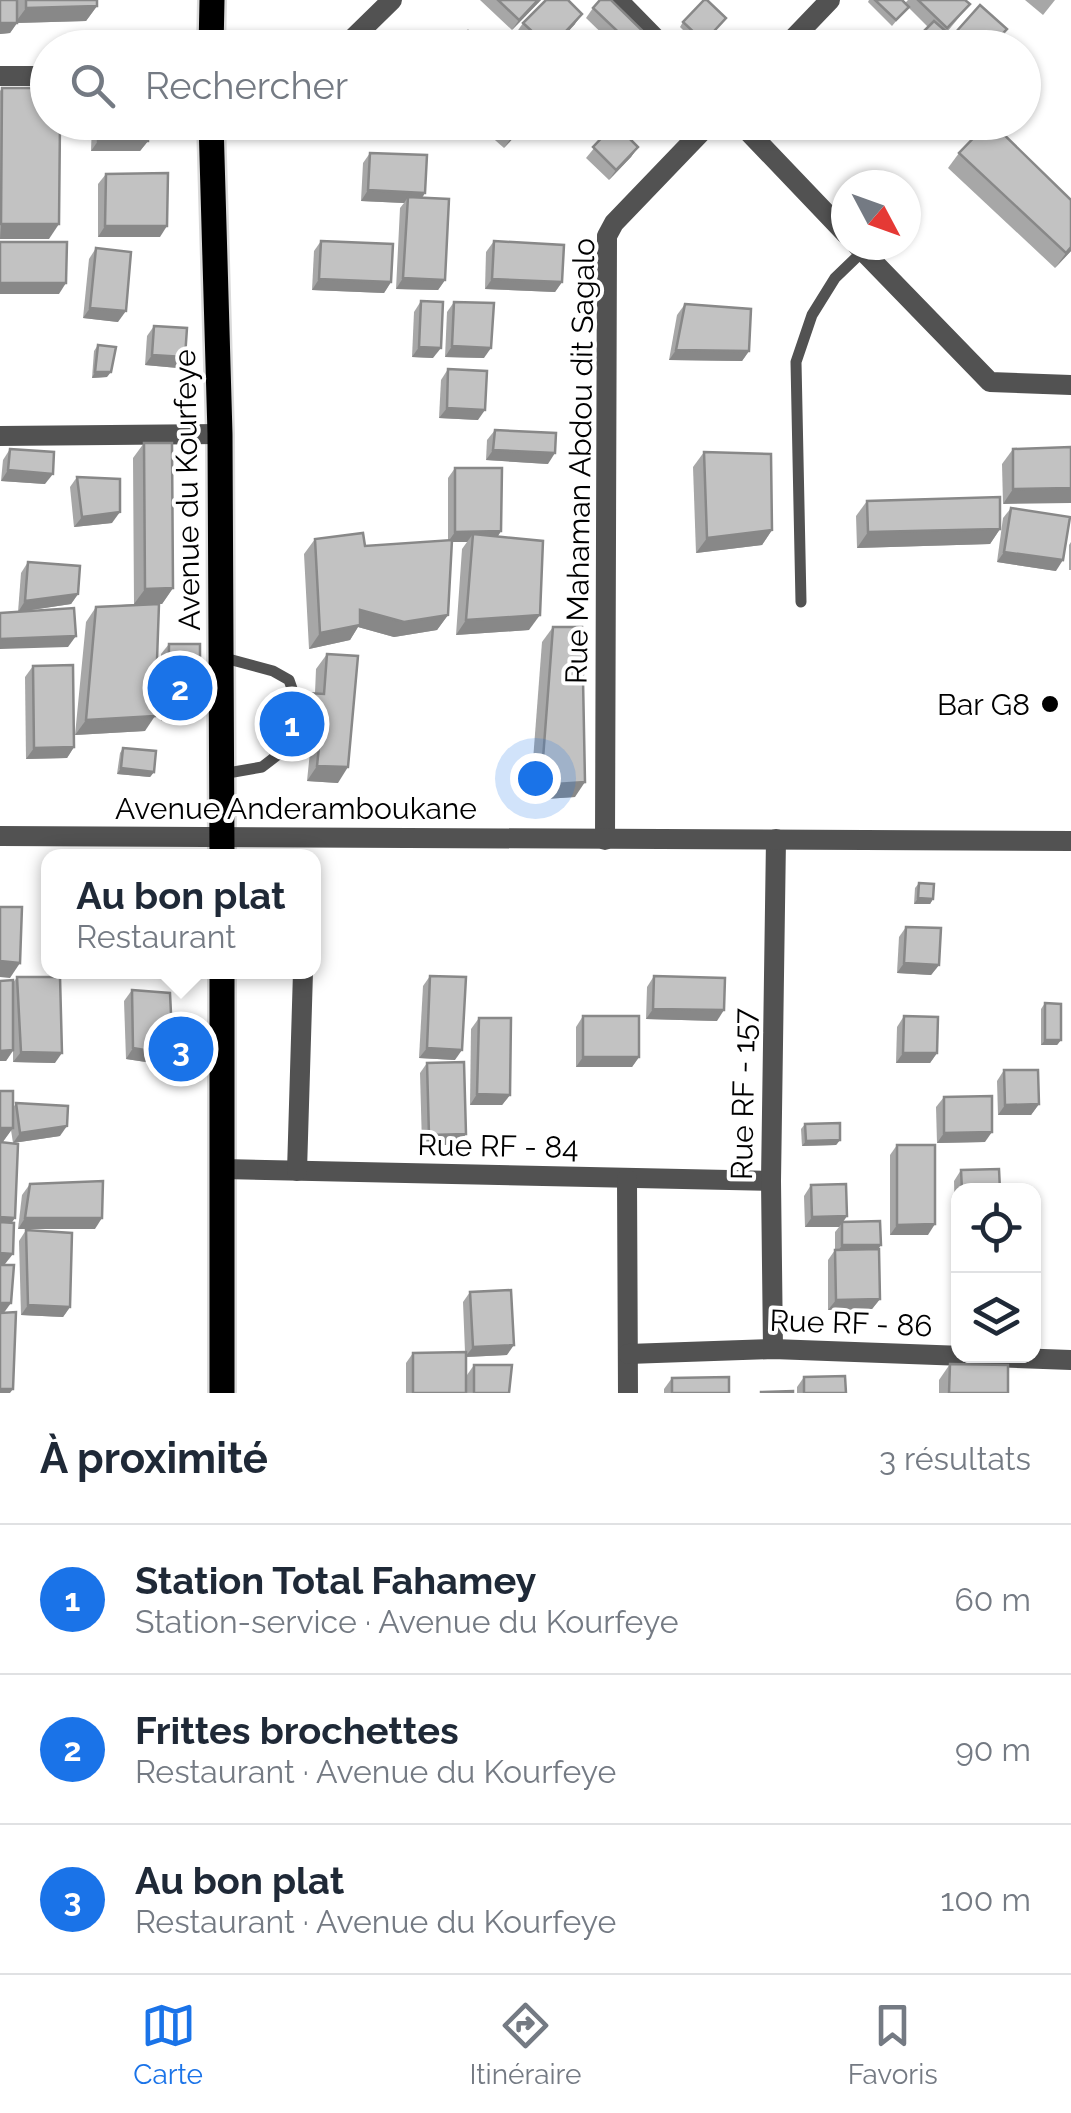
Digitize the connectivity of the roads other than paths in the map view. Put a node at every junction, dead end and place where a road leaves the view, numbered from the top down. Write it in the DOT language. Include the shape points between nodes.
graph roads {
  1 [pos="212,0"];
  2 [pos="392,0"];
  3 [pos="618,0"];
  4 [pos="830,0"];
  5 [pos="211,30"];
  6 [pos="361,30"];
  7 [pos="647,30"];
  8 [pos="801,30"];
  9 [pos="0,76"];
  10 [pos="30,76"];
  11 [pos="211,140"];
  12 [pos="695,140"];
  13 [pos="756,140"];
  14 [pos="831,218"];
  15 [pos="850,260"];
  16 [pos="872,260"];
  17 [pos="1071,385"];
  18 [pos="220,434"];
  19 [pos="0,436"];
  20 [pos="801,602"];
  21 [pos="222,658"];
  22 [pos="298,708"];
  23 [pos="293,743"];
  24 [pos="222,774"];
  25 [pos="0,836"];
  26 [pos="776,839"];
  27 [pos="605,840"];
  28 [pos="1071,840"];
  29 [pos="222,847"];
  30 [pos="286,847"];
  31 [pos="222,979"];
  32 [pos="302,979"];
  33 [pos="223,1169"];
  34 [pos="297,1171"];
  35 [pos="627,1180"];
  36 [pos="771,1181"];
  37 [pos="773,1349"];
  38 [pos="628,1354"];
  39 [pos="1071,1360"];
  40 [pos="222,1393"];
  41 [pos="628,1393"];
  1 -- 5 [label="main road"];
  2 -- 6 [label="street"];
  3 -- 7 [label="street"];
  4 -- 8 [label="street"];
  9 -- 10 [label="street"];
  11 -- 18 [label="main road, Avenue du Kourfeye"];
  12 -- 27 [label="street, Rue Mahaman Abdou dit Sagalo" via="607,236"];
  13 -- 14 [label="street"];
  15 -- 20 [label="lane" via="812,315 796,362"];
  16 -- 17 [label="street" via="990,382"];
  18 -- 19 [label="street"];
  18 -- 21 [label="main road, Avenue du Kourfeye"];
  21 -- 22 [label="lane" via="289,680"];
  21 -- 24 [label="main road, Avenue du Kourfeye"];
  23 -- 24 [label="lane" via="262,767"];
  24 -- 29 [label="main road, Avenue du Kourfeye"];
  25 -- 29 [label="street, Avenue Anderamboukane"];
  26 -- 27 [label="street, Avenue Anderamboukane"];
  26 -- 28 [label="street, Avenue Anderamboukane"];
  26 -- 36 [label="street, Rue RF - 157"];
  27 -- 30 [label="street, Avenue Anderamboukane"];
  29 -- 30 [label="street, Avenue Anderamboukane"];
  31 -- 33 [label="main road"];
  32 -- 34 [label="street"];
  33 -- 34 [label="street, Rue RF - 84"];
  33 -- 40 [label="main road"];
  34 -- 35 [label="street, Rue RF - 84"];
  35 -- 36 [label="street, Rue RF - 84"];
  35 -- 38 [label="street"];
  36 -- 37 [label="street, Rue RF - 157"];
  37 -- 38 [label="street, Rue RF - 86"];
  37 -- 39 [label="street, Rue RF - 86"];
  38 -- 41 [label="street"];
}
